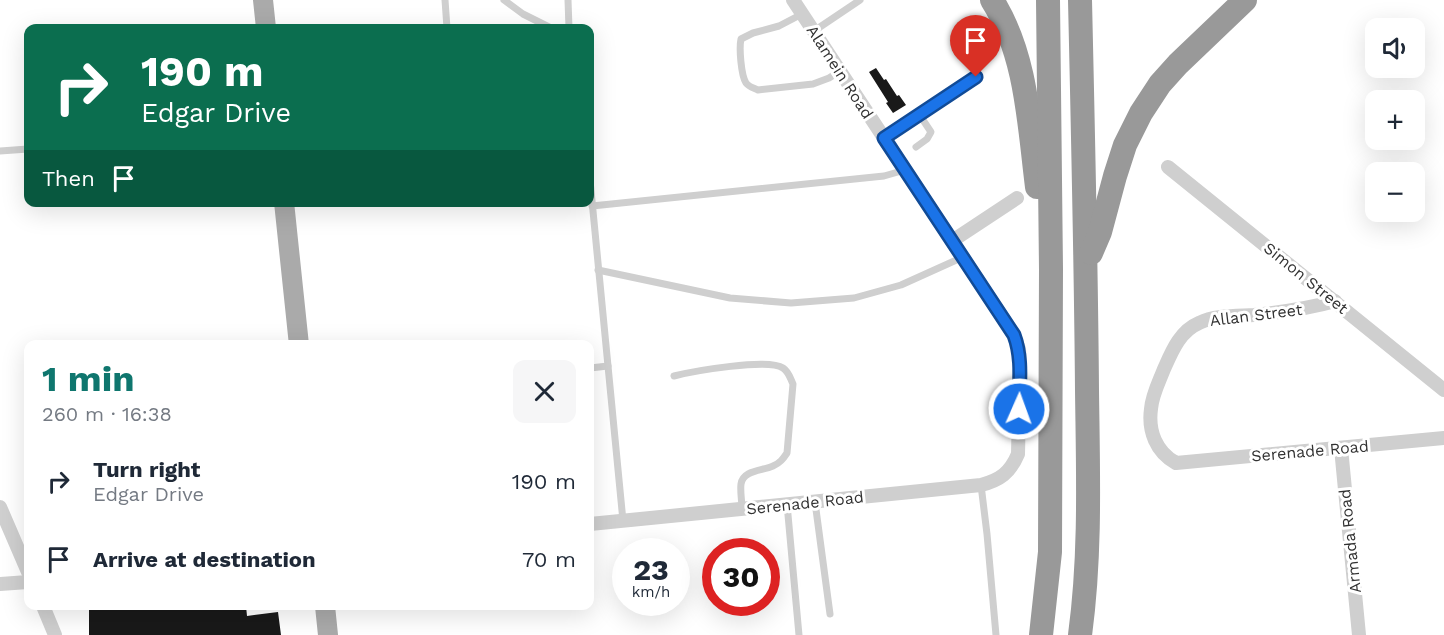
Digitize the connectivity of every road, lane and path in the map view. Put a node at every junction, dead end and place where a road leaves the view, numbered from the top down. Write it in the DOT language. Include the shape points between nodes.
graph roads {
  1 [pos="263,0"];
  2 [pos="445,0"];
  3 [pos="504,0"];
  4 [pos="568,0"];
  5 [pos="793,0"];
  6 [pos="860,0"];
  7 [pos="992,0"];
  8 [pos="1048,0"];
  9 [pos="1080,0"];
  10 [pos="1245,0"];
  11 [pos="802,14"];
  12 [pos="266,24"];
  13 [pos="447,24"];
  14 [pos="543,24"];
  15 [pos="570,24"];
  16 [pos="814,31"];
  17 [pos="840,71"];
  18 [pos="976,77"];
  19 [pos="919,114"];
  20 [pos="884,138"];
  21 [pos="916,147"];
  22 [pos="24,149"];
  23 [pos="0,151"];
  24 [pos="1168,167"];
  25 [pos="905,170"];
  26 [pos="1017,198"];
  27 [pos="594,206"];
  28 [pos="285,207"];
  29 [pos="592,207"];
  30 [pos="952,241"];
  31 [pos="963,257"];
  32 [pos="1086,266"];
  33 [pos="1051,269"];
  34 [pos="598,270"];
  35 [pos="1335,301"];
  36 [pos="298,340"];
  37 [pos="608,366"];
  38 [pos="594,368"];
  39 [pos="674,376"];
  40 [pos="1444,390"];
  41 [pos="1444,438"];
  42 [pos="1341,448"];
  43 [pos="1176,463"];
  44 [pos="1014,464"];
  45 [pos="981,485"];
  46 [pos="815,502"];
  47 [pos="787,504"];
  48 [pos="0,507"];
  49 [pos="742,509"];
  50 [pos="623,521"];
  51 [pos="594,524"];
  52 [pos="24,563"];
  53 [pos="24,582"];
  54 [pos="0,584"];
  55 [pos="45,610"];
  56 [pos="325,610"];
  57 [pos="830,614"];
  58 [pos="55,635"];
  59 [pos="328,635"];
  60 [pos="799,635"];
  61 [pos="996,635"];
  62 [pos="1041,635"];
  63 [pos="1080,635"];
  64 [pos="1359,635"];
  1 -- 12 [label="main road"];
  2 -- 13 [label="lane"];
  3 -- 14 [label="lane"];
  4 -- 15 [label="lane"];
  5 -- 11 [label="street, Alamein Road"];
  6 -- 16 [label="lane"];
  7 -- 33 [label="highway" via="1007,26 1020,68 1042,240"];
  8 -- 33 [label="highway"];
  9 -- 32 [label="highway"];
  10 -- 32 [label="highway" via="1178,64 1142,113 1125,145"];
  11 -- 16 [label="street, Alamein Road"];
  11 -- 17 [label="lane" via="741,39 746,83 758,90 813,84"];
  16 -- 17 [label="street, Alamein Road"];
  17 -- 20 [label="street, Alamein Road"];
  18 -- 19 [label="lane"];
  19 -- 20 [label="lane"];
  19 -- 21 [label="lane" via="931,132"];
  20 -- 25 [label="street, Alamein Road"];
  22 -- 23 [label="lane"];
  24 -- 35 [label="street, Simon Street"];
  25 -- 27 [label="lane" via="884,177"];
  25 -- 30 [label="street, Alamein Road"];
  26 -- 30 [label="street"];
  28 -- 36 [label="main road"];
  29 -- 34 [label="lane"];
  30 -- 31 [label="street, Alamein Road"];
  31 -- 34 [label="lane" via="901,285 854,298 791,303 730,298"];
  31 -- 44 [label="street, Alamein Road" via="1014,335 1019,349 1018,454"];
  32 -- 63 [label="highway" via="1088,517"];
  33 -- 62 [label="highway" via="1050,552"];
  34 -- 37 [label="lane"];
  35 -- 40 [label="street, Simon Street"];
  35 -- 43 [label="street, Allan Street" via="1294,311 1199,322 1187,331 1173,347 1151,408 1151,425 1158,447"];
  37 -- 38 [label="lane"];
  37 -- 50 [label="lane"];
  39 -- 49 [label="lane" via="763,364 782,367 789,374 793,384 787,453 773,466 744,477"];
  41 -- 42 [label="street, Serenade Road"];
  42 -- 43 [label="street, Serenade Road"];
  42 -- 64 [label="street, Armada Road"];
  44 -- 45 [label="street, Serenade Road" via="994,481"];
  45 -- 46 [label="street, Serenade Road"];
  45 -- 61 [label="lane"];
  46 -- 47 [label="street, Serenade Road"];
  46 -- 57 [label="lane"];
  47 -- 49 [label="street, Serenade Road"];
  47 -- 60 [label="lane"];
  48 -- 52 [label="street"];
  49 -- 50 [label="street, Serenade Road"];
  50 -- 51 [label="street, Serenade Road"];
  53 -- 54 [label="street"];
  55 -- 58 [label="street"];
  56 -- 59 [label="main road"];
}
